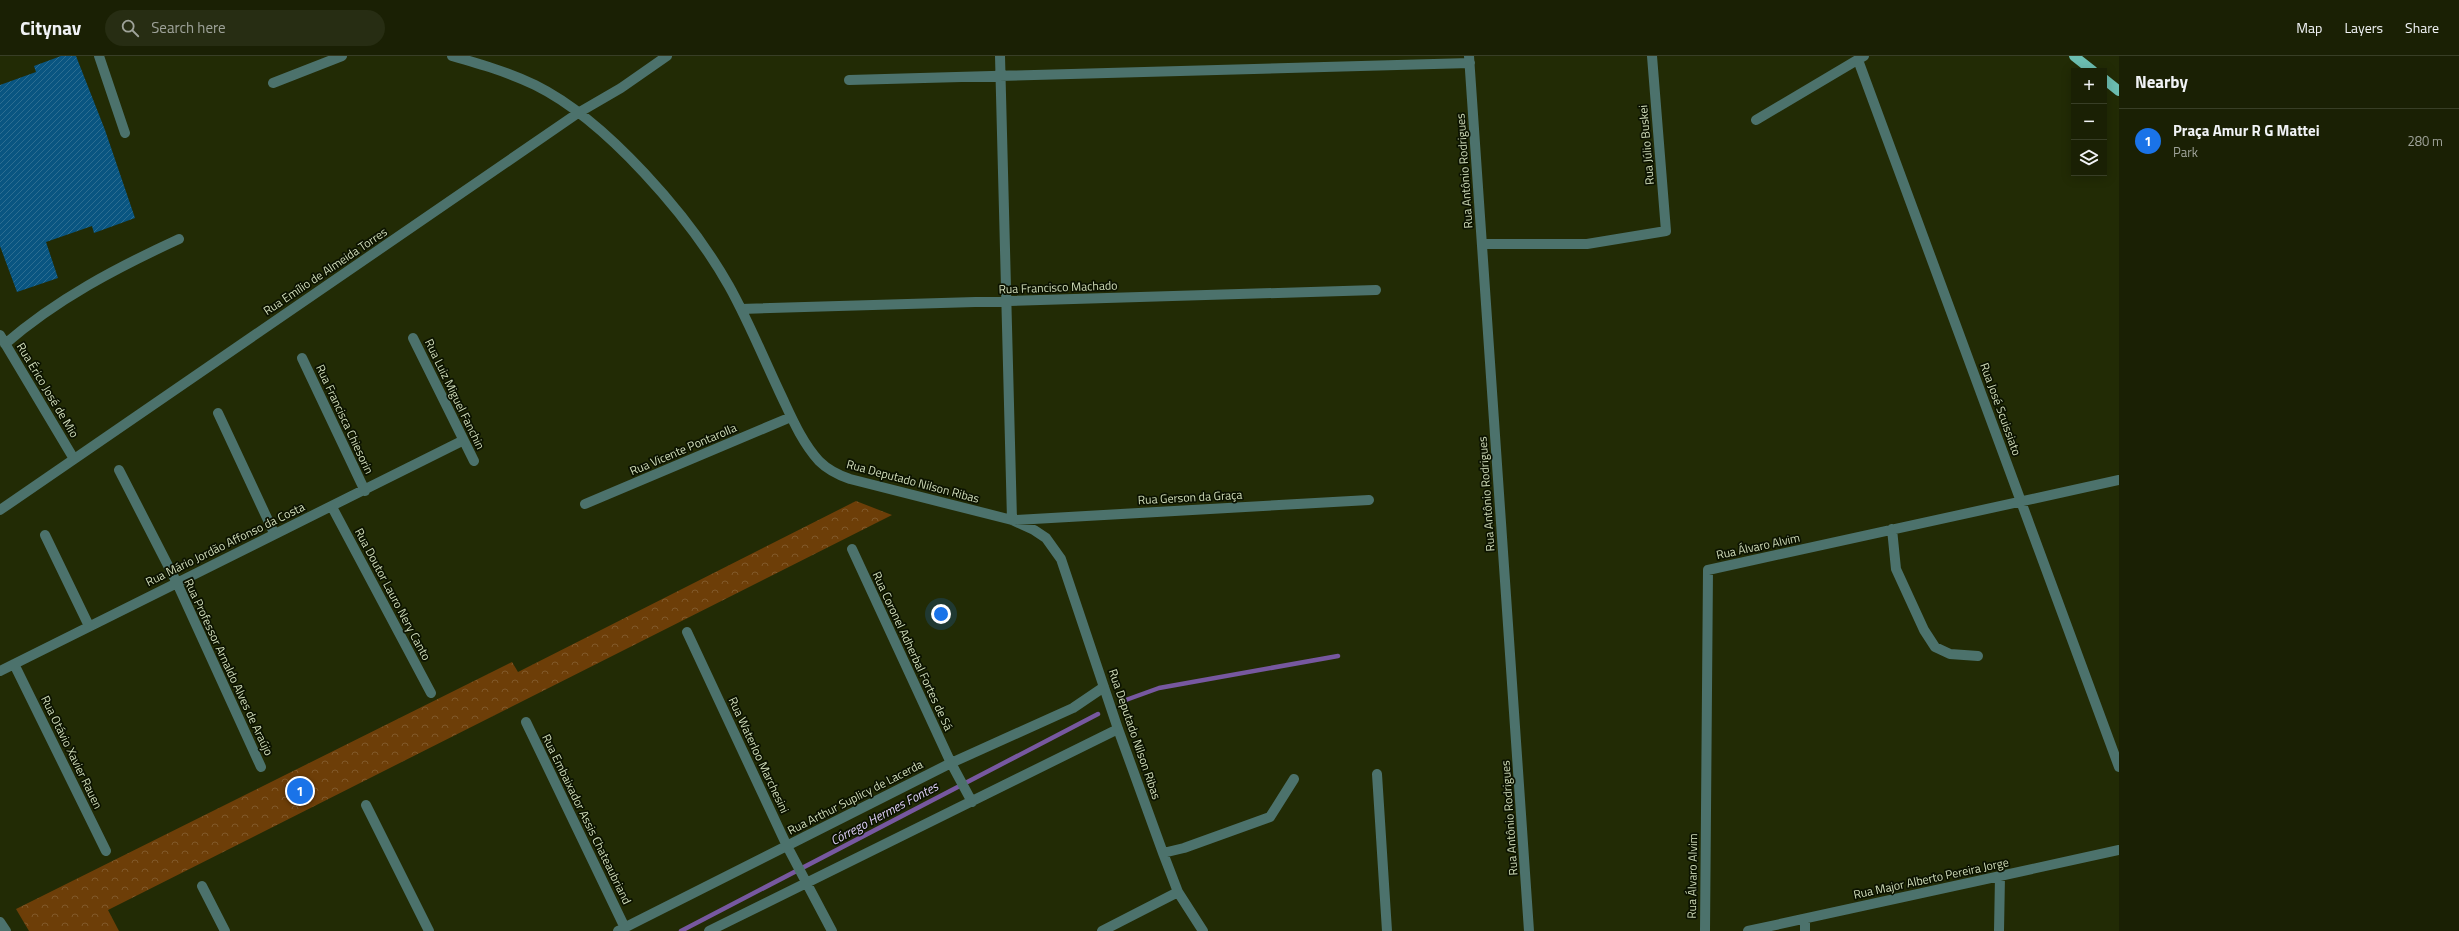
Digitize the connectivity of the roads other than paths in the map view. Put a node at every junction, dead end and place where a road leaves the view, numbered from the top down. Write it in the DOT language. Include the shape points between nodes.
graph roads {
  1 [pos="99,56"];
  2 [pos="342,56"];
  3 [pos="452,56"];
  4 [pos="668,56"];
  5 [pos="1000,56"];
  6 [pos="1652,56"];
  7 [pos="2074,56"];
  8 [pos="1861,58"];
  9 [pos="1470,60"];
  10 [pos="2089,68"];
  11 [pos="1001,76"];
  12 [pos="849,80"];
  13 [pos="2107,81"];
  14 [pos="273,83"];
  15 [pos="2119,91"];
  16 [pos="578,113"];
  17 [pos="1756,120"];
  18 [pos="125,133"];
  19 [pos="178,239"];
  20 [pos="1482,244"];
  21 [pos="1376,290"];
  22 [pos="1006,301"];
  23 [pos="741,309"];
  24 [pos="413,338"];
  25 [pos="3,340"];
  26 [pos="302,358"];
  27 [pos="218,413"];
  28 [pos="791,417"];
  29 [pos="462,441"];
  30 [pos="74,459"];
  31 [pos="474,461"];
  32 [pos="119,470"];
  33 [pos="2119,480"];
  34 [pos="365,491"];
  35 [pos="1369,500"];
  36 [pos="2021,501"];
  37 [pos="585,504"];
  38 [pos="332,507"];
  39 [pos="0,510"];
  40 [pos="1012,520"];
  41 [pos="1892,529"];
  42 [pos="274,533"];
  43 [pos="45,535"];
  44 [pos="852,549"];
  45 [pos="176,583"];
  46 [pos="89,626"];
  47 [pos="687,632"];
  48 [pos="1978,656"];
  49 [pos="14,664"];
  50 [pos="0,671"];
  51 [pos="1104,686"];
  52 [pos="431,693"];
  53 [pos="526,722"];
  54 [pos="1118,729"];
  55 [pos="951,764"];
  56 [pos="261,767"];
  57 [pos="2119,768"];
  58 [pos="1377,774"];
  59 [pos="1294,779"];
  60 [pos="972,802"];
  61 [pos="366,805"];
  62 [pos="787,846"];
  63 [pos="2119,850"];
  64 [pos="106,851"];
  65 [pos="1163,853"];
  66 [pos="2000,876"];
  67 [pos="806,882"];
  68 [pos="202,886"];
  69 [pos="1178,892"];
  70 [pos="1805,919"];
  71 [pos="0,922"];
  72 [pos="622,929"];
  73 [pos="6,931"];
  74 [pos="225,931"];
  75 [pos="429,931"];
  76 [pos="709,931"];
  77 [pos="832,931"];
  78 [pos="1102,931"];
  79 [pos="1203,931"];
  80 [pos="1387,931"];
  81 [pos="1529,931"];
  82 [pos="1704,931"];
  83 [pos="1748,931"];
  84 [pos="1804,931"];
  85 [pos="1999,931"];
  1 -- 18 [label="street"];
  2 -- 14 [label="street"];
  3 -- 16 [label="street, Rua Deputado Nilson Ribas" via="535,85"];
  4 -- 16 [label="street, Rua Emílio de Almeida Torres" via="615,92"];
  5 -- 11 [label="street"];
  6 -- 20 [label="street, Rua Júlio Buskei" via="1666,231 1581,244"];
  7 -- 10 [label="main road"];
  8 -- 17 [label="street"];
  8 -- 36 [label="street, Rua José Scuissiato"];
  9 -- 11 [label="street"];
  9 -- 20 [label="street, Rua Antônio Rodrigues"];
  11 -- 12 [label="street"];
  11 -- 22 [label="street"];
  13 -- 15 [label="main road"];
  16 -- 23 [label="street, Rua Deputado Nilson Ribas" via="624,154 682,217 714,262"];
  16 -- 30 [label="street, Rua Emílio de Almeida Torres"];
  19 -- 25 [label="street" via="120,266 74,292"];
  20 -- 81 [label="street, Rua Antônio Rodrigues"];
  21 -- 22 [label="street, Rua Francisco Machado"];
  22 -- 23 [label="street, Rua Francisco Machado"];
  22 -- 40 [label="street"];
  23 -- 28 [label="street, Rua Deputado Nilson Ribas"];
  24 -- 29 [label="street, Rua Luiz Miguel Fanchin"];
  25 -- 30 [label="street, Rua Érico José de Mio"];
  26 -- 34 [label="street, Rua Francisca Chiesorin"];
  27 -- 42 [label="street"];
  28 -- 37 [label="street, Rua Vicente Pontarolla"];
  28 -- 40 [label="street, Rua Deputado Nilson Ribas" via="808,447 820,462 834,473"];
  29 -- 31 [label="street, Rua Luiz Miguel Fanchin"];
  29 -- 34 [label="street, Rua Mário Jordão Affonso da Costa"];
  30 -- 39 [label="street, Rua Emílio de Almeida Torres"];
  32 -- 45 [label="street, Rua Professor Arnaldo Alves de Araújo"];
  33 -- 36 [label="street, Rua Álvaro Alvim"];
  34 -- 38 [label="street, Rua Mário Jordão Affonso da Costa"];
  35 -- 40 [label="street, Rua Gerson da Graça"];
  36 -- 41 [label="street, Rua Álvaro Alvim"];
  36 -- 57 [label="street, Rua José Scuissiato"];
  38 -- 42 [label="street, Rua Mário Jordão Affonso da Costa"];
  38 -- 52 [label="street, Rua Doutor Lauro Nery Canto"];
  40 -- 51 [label="street, Rua Deputado Nilson Ribas" via="1046,538 1061,559"];
  41 -- 48 [label="street" via="1896,570 1924,630 1935,647 1950,654"];
  41 -- 82 [label="street, Rua Álvaro Alvim" via="1708,570"];
  42 -- 45 [label="street, Rua Mário Jordão Affonso da Costa"];
  43 -- 46 [label="street"];
  44 -- 55 [label="street, Rua Coronel Adherbal Fortes de Sá"];
  45 -- 46 [label="street, Rua Mário Jordão Affonso da Costa"];
  45 -- 56 [label="street, Rua Professor Arnaldo Alves de Araújo"];
  46 -- 49 [label="street, Rua Mário Jordão Affonso da Costa"];
  47 -- 62 [label="street, Rua Waterloo Marchesini"];
  49 -- 50 [label="street, Rua Mário Jordão Affonso da Costa"];
  49 -- 64 [label="street, Rua Otávio Xavier Rauen"];
  51 -- 54 [label="street, Rua Deputado Nilson Ribas"];
  51 -- 55 [label="street, Rua Arthur Suplicy de Lacerda" via="1073,708"];
  53 -- 72 [label="street, Rua Embaixador Assis Chateaubriand"];
  54 -- 60 [label="street"];
  54 -- 65 [label="street, Rua Deputado Nilson Ribas"];
  55 -- 60 [label="street, Rua Coronel Adherbal Fortes de Sá"];
  55 -- 62 [label="street, Rua Arthur Suplicy de Lacerda"];
  58 -- 80 [label="street"];
  59 -- 65 [label="street" via="1270,817"];
  60 -- 67 [label="street"];
  61 -- 75 [label="street"];
  62 -- 67 [label="street, Rua Waterloo Marchesini"];
  62 -- 72 [label="street, Rua Arthur Suplicy de Lacerda"];
  63 -- 66 [label="street, Rua Major Alberto Pereira Jorge"];
  65 -- 69 [label="street, Rua Deputado Nilson Ribas"];
  66 -- 70 [label="street, Rua Major Alberto Pereira Jorge"];
  66 -- 85 [label="street"];
  67 -- 76 [label="street"];
  67 -- 77 [label="street, Rua Waterloo Marchesini"];
  68 -- 74 [label="street"];
  69 -- 78 [label="street"];
  69 -- 79 [label="street, Rua Deputado Nilson Ribas"];
  70 -- 83 [label="street, Rua Major Alberto Pereira Jorge"];
  70 -- 84 [label="street"];
  71 -- 73 [label="street"];
}
